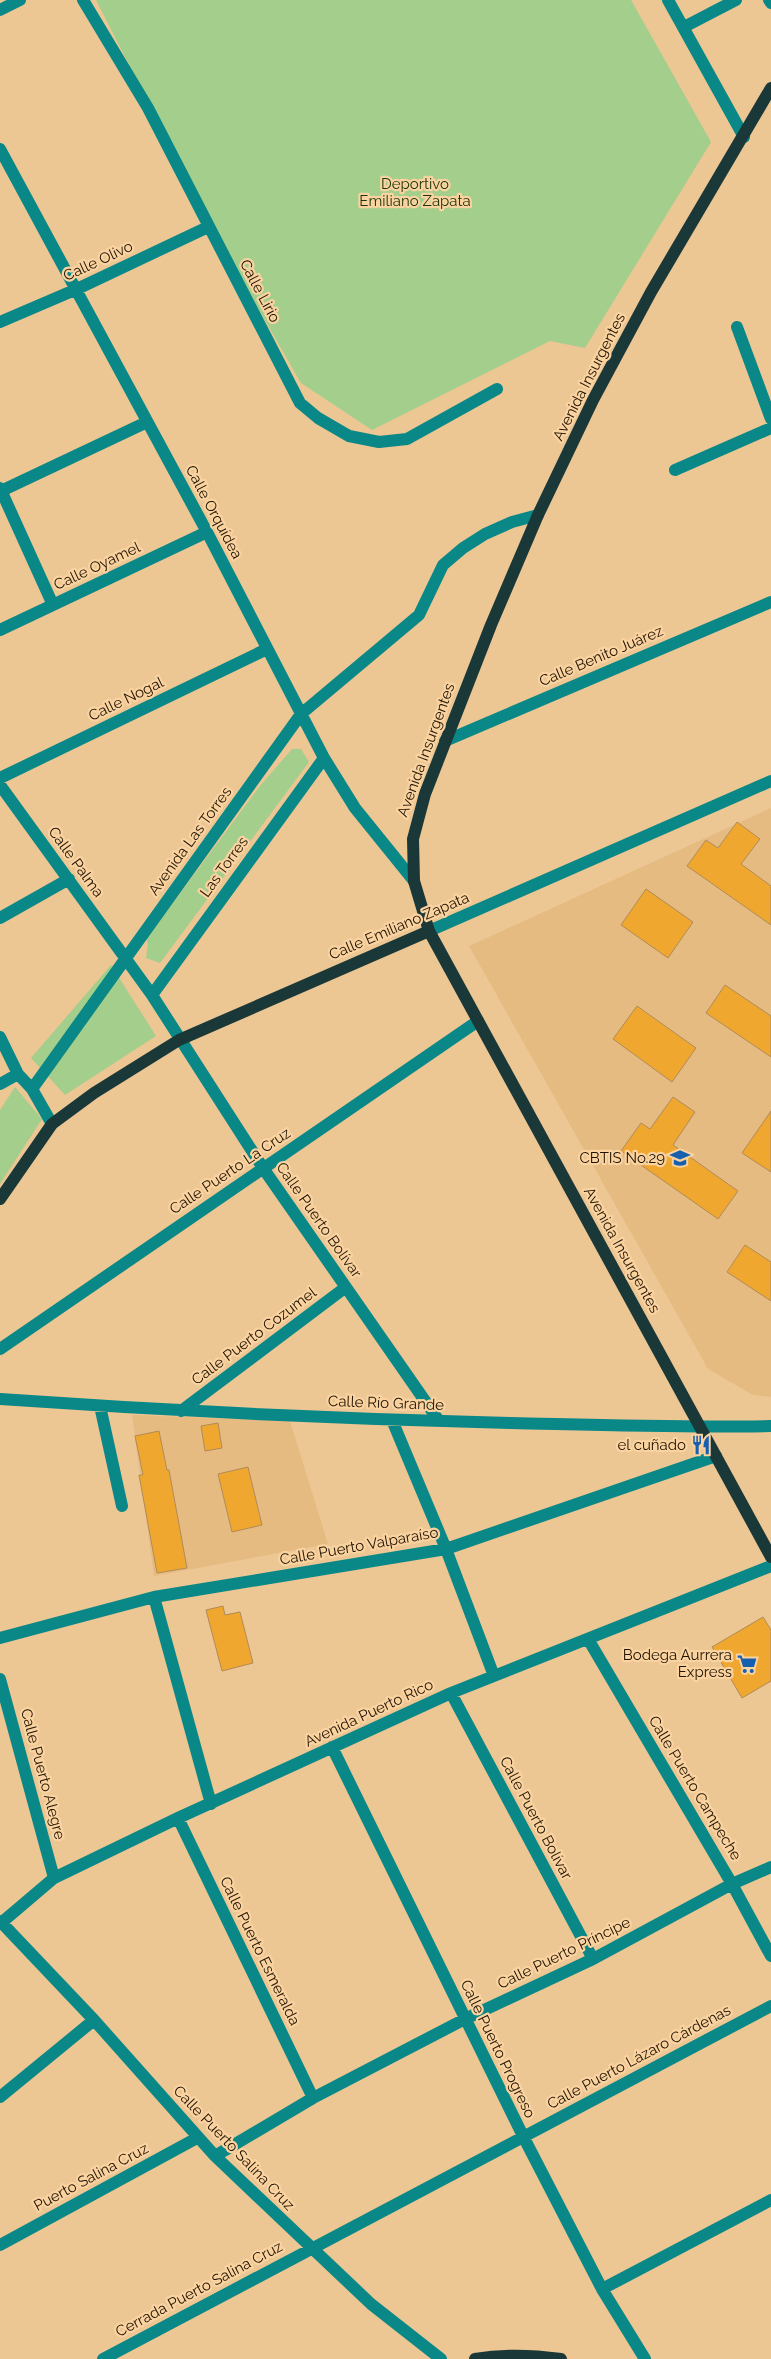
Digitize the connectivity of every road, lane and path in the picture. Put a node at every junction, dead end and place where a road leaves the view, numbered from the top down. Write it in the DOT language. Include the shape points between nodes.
graph roads {
  1 [pos="20,0"];
  2 [pos="83,0"];
  3 [pos="668,0"];
  4 [pos="736,0"];
  5 [pos="769,0"];
  6 [pos="771,4"];
  7 [pos="0,10"];
  8 [pos="684,27"];
  9 [pos="771,88"];
  10 [pos="744,137"];
  11 [pos="0,149"];
  12 [pos="208,227"];
  13 [pos="77,289"];
  14 [pos="0,322"];
  15 [pos="737,327"];
  16 [pos="497,389"];
  17 [pos="771,419"];
  18 [pos="147,422"];
  19 [pos="771,428"];
  20 [pos="675,470"];
  21 [pos="1,490"];
  22 [pos="538,515"];
  23 [pos="207,532"];
  24 [pos="771,602"];
  25 [pos="53,605"];
  26 [pos="0,630"];
  27 [pos="267,649"];
  28 [pos="301,714"];
  29 [pos="445,741"];
  30 [pos="324,758"];
  31 [pos="0,778"];
  32 [pos="771,781"];
  33 [pos="0,785"];
  34 [pos="70,880"];
  35 [pos="414,881"];
  36 [pos="0,918"];
  37 [pos="429,931"];
  38 [pos="126,959"];
  39 [pos="152,995"];
  40 [pos="478,1021"];
  41 [pos="0,1037"];
  42 [pos="179,1040"];
  43 [pos="18,1074"];
  44 [pos="0,1084"];
  45 [pos="32,1089"];
  46 [pos="52,1124"];
  47 [pos="263,1168"];
  48 [pos="0,1199"];
  49 [pos="346,1287"];
  50 [pos="0,1349"];
  51 [pos="0,1399"];
  52 [pos="100,1406"];
  53 [pos="181,1411"];
  54 [pos="392,1420"];
  55 [pos="439,1421"];
  56 [pos="771,1426"];
  57 [pos="701,1428"];
  58 [pos="716,1456"];
  59 [pos="122,1506"];
  60 [pos="446,1549"];
  61 [pos="771,1557"];
  62 [pos="771,1566"];
  63 [pos="154,1597"];
  64 [pos="0,1638"];
  65 [pos="588,1639"];
  66 [pos="494,1676"];
  67 [pos="0,1679"];
  68 [pos="451,1693"];
  69 [pos="332,1747"];
  70 [pos="212,1804"];
  71 [pos="178,1818"];
  72 [pos="771,1867"];
  73 [pos="54,1878"];
  74 [pos="732,1884"];
  75 [pos="1,1923"];
  76 [pos="771,1956"];
  77 [pos="593,1959"];
  78 [pos="771,2006"];
  79 [pos="466,2019"];
  80 [pos="94,2020"];
  81 [pos="0,2097"];
  82 [pos="313,2098"];
  83 [pos="524,2136"];
  84 [pos="197,2138"];
  85 [pos="215,2156"];
  86 [pos="771,2200"];
  87 [pos="0,2245"];
  88 [pos="310,2248"];
  89 [pos="602,2289"];
  90 [pos="103,2359"];
  91 [pos="441,2359"];
  92 [pos="475,2359"];
  93 [pos="561,2359"];
  94 [pos="645,2359"];
  1 -- 7 [label="street"];
  2 -- 12 [label="street, Calle Lirio" via="148,108"];
  3 -- 8 [label="street"];
  4 -- 8 [label="street"];
  5 -- 6 [label="street"];
  8 -- 10 [label="street"];
  9 -- 10 [label="main road, Avenida Insurgentes"];
  10 -- 22 [label="main road, Avenida Insurgentes" via="651,292 593,400"];
  11 -- 13 [label="street, Calle Orquídea"];
  12 -- 13 [label="street, Calle Olivo"];
  12 -- 16 [label="street, Calle Lirio" via="300,403 349,436 379,442 407,439"];
  13 -- 14 [label="street, Calle Olivo"];
  13 -- 18 [label="street, Calle Orquídea"];
  15 -- 17 [label="street"];
  18 -- 21 [label="street"];
  18 -- 23 [label="street, Calle Orquídea"];
  19 -- 20 [label="street"];
  21 -- 25 [label="street"];
  22 -- 28 [label="street, Avenida Las Torres" via="512,522 463,548 443,565 419,616"];
  22 -- 29 [label="main road, Avenida Insurgentes"];
  23 -- 25 [label="street, Calle Oyamel"];
  23 -- 27 [label="street, Calle Orquídea"];
  24 -- 29 [label="street, Calle Benito Juárez"];
  25 -- 26 [label="street, Calle Oyamel"];
  27 -- 28 [label="street, Calle Orquídea"];
  27 -- 31 [label="street, Calle Nogal"];
  28 -- 30 [label="street, Calle Orquídea"];
  28 -- 38 [label="street, Avenida Las Torres"];
  29 -- 35 [label="main road, Avenida Insurgentes" via="425,794 413,839"];
  30 -- 35 [label="street, Calle Orquídea" via="355,808"];
  30 -- 39 [label="street, Las Torres"];
  32 -- 37 [label="street, Calle Emiliano Zapata"];
  33 -- 34 [label="street, Calle Palma"];
  34 -- 36 [label="street"];
  34 -- 38 [label="street, Calle Palma"];
  35 -- 37 [label="main road, Avenida Insurgentes"];
  37 -- 40 [label="main road, Avenida Insurgentes"];
  37 -- 42 [label="main road, Calle Emiliano Zapata"];
  38 -- 39 [label="street, Calle Puerto Bolívar"];
  38 -- 45 [label="street, Avenida Las Torres"];
  39 -- 42 [label="street, Calle Puerto Bolívar"];
  40 -- 47 [label="street, Calle Puerto La Cruz"];
  40 -- 57 [label="main road, Avenida Insurgentes"];
  41 -- 43 [label="street"];
  42 -- 46 [label="main road, Calle Emiliano Zapata" via="94,1093"];
  42 -- 47 [label="street, Calle Puerto Bolívar"];
  43 -- 44 [label="street"];
  43 -- 45 [label="street"];
  45 -- 46 [label="street"];
  46 -- 48 [label="main road"];
  47 -- 49 [label="street, Calle Puerto Bolívar"];
  47 -- 50 [label="street, Calle Puerto La Cruz"];
  49 -- 53 [label="street, Calle Puerto Cozumel"];
  49 -- 55 [label="street, Calle Puerto Bolívar"];
  51 -- 52 [label="street, Calle Río Grande"];
  52 -- 53 [label="street, Calle Río Grande"];
  52 -- 59 [label="street"];
  53 -- 54 [label="street, Calle Río Grande"];
  54 -- 55 [label="street, Calle Río Grande"];
  54 -- 60 [label="street"];
  55 -- 57 [label="street, Calle Río Grande"];
  56 -- 57 [label="street, Calle Río Grande"];
  57 -- 58 [label="main road, Avenida Insurgentes"];
  58 -- 60 [label="street, Calle Puerto Valparaíso"];
  58 -- 61 [label="main road, Avenida Insurgentes"];
  60 -- 63 [label="street, Calle Puerto Valparaíso"];
  60 -- 66 [label="street"];
  62 -- 65 [label="street, Avenida Puerto Rico"];
  63 -- 64 [label="street, Calle Puerto Valparaíso"];
  63 -- 70 [label="street"];
  65 -- 66 [label="street, Avenida Puerto Rico"];
  65 -- 74 [label="street, Calle Puerto Campeche"];
  66 -- 68 [label="street, Avenida Puerto Rico"];
  67 -- 73 [label="street, Calle Puerto Alegre"];
  68 -- 69 [label="street, Avenida Puerto Rico"];
  68 -- 77 [label="street, Calle Puerto Bolívar"];
  69 -- 70 [label="street, Avenida Puerto Rico"];
  69 -- 79 [label="street, Calle Puerto Progreso"];
  70 -- 71 [label="street, Avenida Puerto Rico"];
  71 -- 73 [label="street, Avenida Puerto Rico"];
  71 -- 82 [label="street, Calle Puerto Esmeralda"];
  72 -- 74 [label="street, Calle Puerto Príncipe"];
  73 -- 75 [label="street, Avenida Puerto Rico"];
  74 -- 76 [label="street, Calle Puerto Campeche"];
  74 -- 77 [label="street, Calle Puerto Príncipe"];
  75 -- 80 [label="street, Calle Puerto Salina Cruz"];
  77 -- 79 [label="street, Calle Puerto Príncipe"];
  78 -- 83 [label="street, Calle Puerto Lázaro Cárdenas"];
  79 -- 82 [label="street, Calle Puerto Príncipe"];
  79 -- 83 [label="street, Calle Puerto Progreso"];
  80 -- 81 [label="street"];
  80 -- 84 [label="street, Calle Puerto Salina Cruz"];
  82 -- 85 [label="street, Calle Puerto Príncipe"];
  83 -- 88 [label="street, Calle Puerto Lázaro Cárdenas"];
  83 -- 89 [label="street, Calle Puerto Progreso"];
  84 -- 85 [label="street, Calle Puerto Salina Cruz"];
  84 -- 87 [label="street, Puerto Salina Cruz"];
  85 -- 88 [label="street, Calle Puerto Salina Cruz"];
  86 -- 89 [label="street"];
  88 -- 90 [label="street, Cerrada Puerto Salina Cruz"];
  88 -- 91 [label="street, Calle Puerto Salina Cruz" via="371,2304"];
  89 -- 94 [label="street, Calle Puerto Progreso"];
  92 -- 93 [label="main road" via="498,2355"];
}
